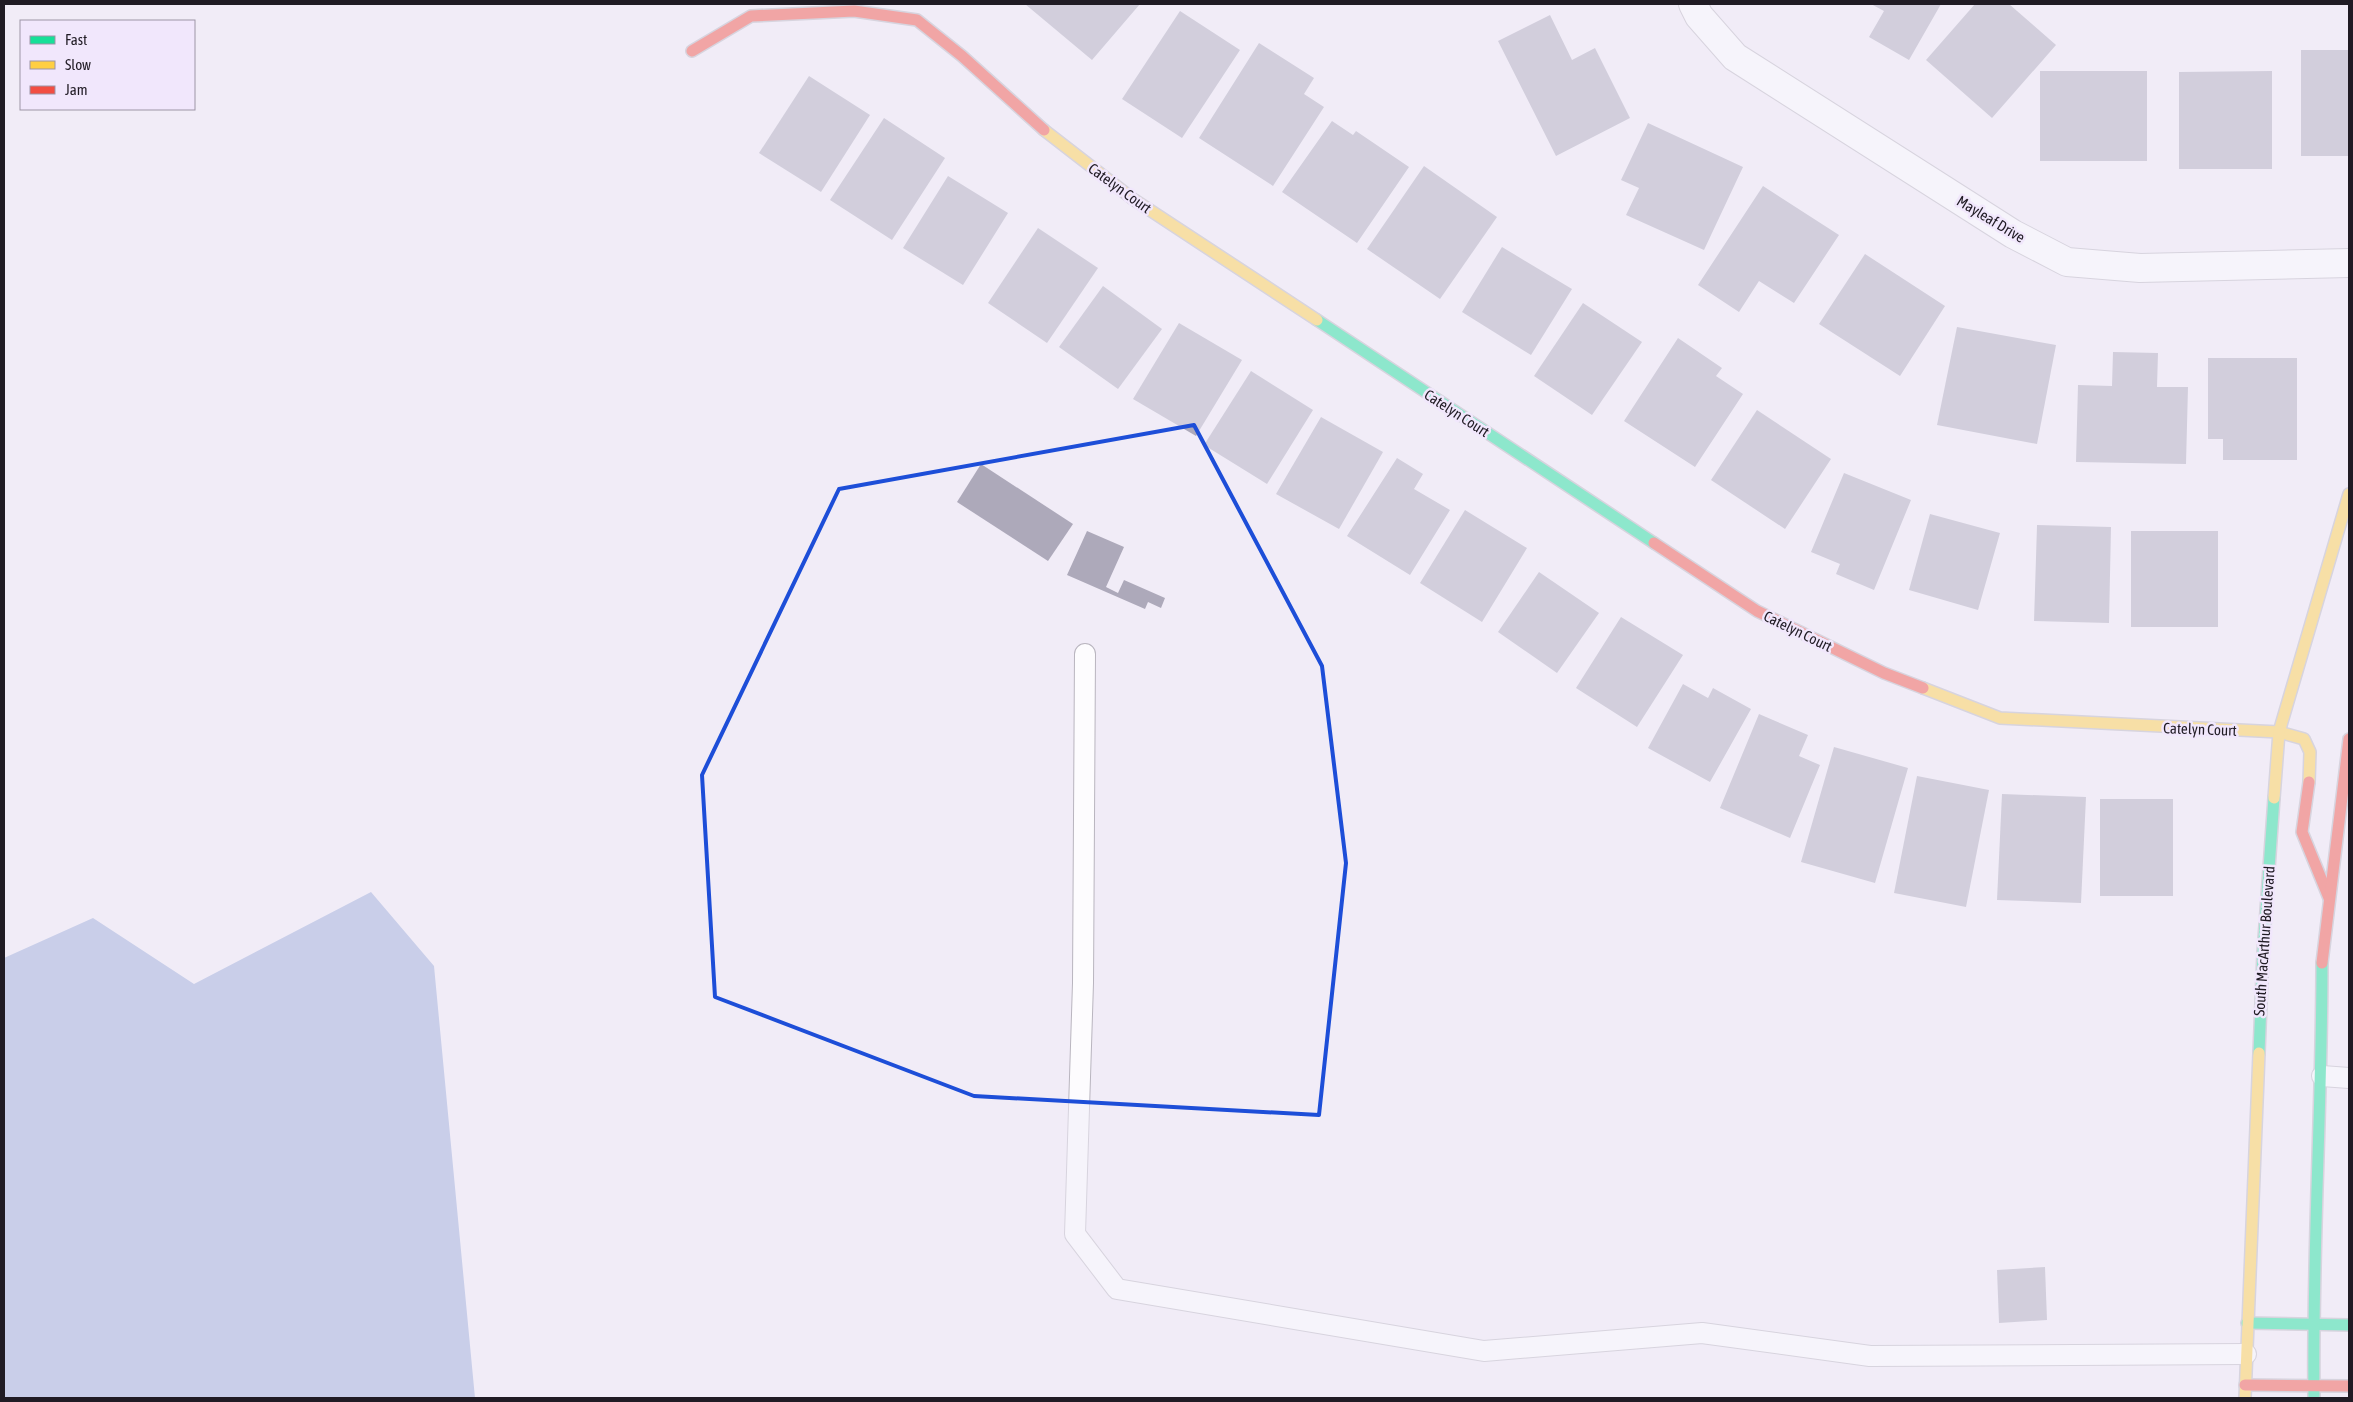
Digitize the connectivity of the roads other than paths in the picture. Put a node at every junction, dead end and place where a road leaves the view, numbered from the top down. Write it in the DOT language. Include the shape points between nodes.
graph roads {
  1 [pos="1693,4"];
  2 [pos="692,52"];
  3 [pos="2349,263"];
  4 [pos="2349,494"];
  5 [pos="1085,654"];
  6 [pos="2279,732"];
  7 [pos="2349,739"];
  8 [pos="2329,898"];
  9 [pos="2322,1076"];
  10 [pos="2349,1078"];
  11 [pos="2248,1323"];
  12 [pos="2314,1324"];
  13 [pos="2349,1325"];
  14 [pos="2246,1354"];
  15 [pos="2245,1385"];
  16 [pos="2314,1386"];
  17 [pos="2349,1386"];
  18 [pos="2245,1398"];
  19 [pos="2314,1398"];
  1 -- 3 [label="street, Mayleaf Drive" via="1699,16 1735,57 2013,234 2067,262 2140,268"];
  2 -- 6 [label="street, Catelyn Court" via="751,16 854,11 917,20 962,56 1030,119 1133,199 1757,611 1884,673 2000,718"];
  4 -- 6 [label="street, South MacArthur Boulevard"];
  5 -- 14 [label="lane" via="1083,983 1075,1234 1117,1289 1484,1351 1702,1333 1870,1356"];
  6 -- 8 [label="street, Catelyn Court" via="2304,739 2310,752 2302,832"];
  6 -- 11 [label="street, South MacArthur Boulevard" via="2263,954"];
  7 -- 8 [label="street"];
  8 -- 9 [label="street" via="2322,957"];
  9 -- 10 [label="lane"];
  9 -- 12 [label="street"];
  11 -- 12 [label="street"];
  11 -- 14 [label="street, South MacArthur Boulevard"];
  12 -- 13 [label="street"];
  12 -- 16 [label="street"];
  14 -- 15 [label="street, South MacArthur Boulevard"];
  15 -- 16 [label="street"];
  15 -- 18 [label="street, South MacArthur Boulevard"];
  16 -- 17 [label="street"];
  16 -- 19 [label="street"];
}
